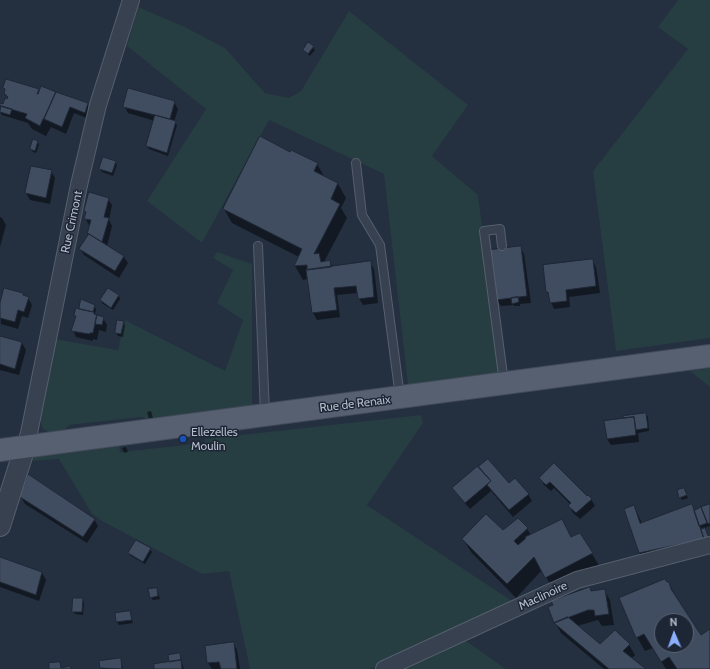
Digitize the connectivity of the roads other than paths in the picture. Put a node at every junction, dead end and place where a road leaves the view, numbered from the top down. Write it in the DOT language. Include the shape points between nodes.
graph roads {
  1 [pos="131,0"];
  2 [pos="356,162"];
  3 [pos="258,246"];
  4 [pos="502,246"];
  5 [pos="710,356"];
  6 [pos="504,384"];
  7 [pos="400,398"];
  8 [pos="265,415"];
  9 [pos="25,447"];
  10 [pos="0,450"];
  11 [pos="0,526"];
  12 [pos="710,545"];
  13 [pos="384,669"];
  1 -- 9 [label="street, Rue Crimont" via="98,105"];
  2 -- 7 [label="lane" via="362,215 380,244"];
  3 -- 8 [label="lane"];
  4 -- 6 [label="lane" via="500,229 484,231"];
  5 -- 6 [label="main road, Rue de Renaix"];
  6 -- 7 [label="main road, Rue de Renaix"];
  7 -- 8 [label="main road, Rue de Renaix"];
  8 -- 9 [label="main road, Rue de Renaix"];
  9 -- 10 [label="main road, Rue de Renaix"];
  9 -- 11 [label="street"];
  12 -- 13 [label="street, Maclinoire" via="577,580"];
}
